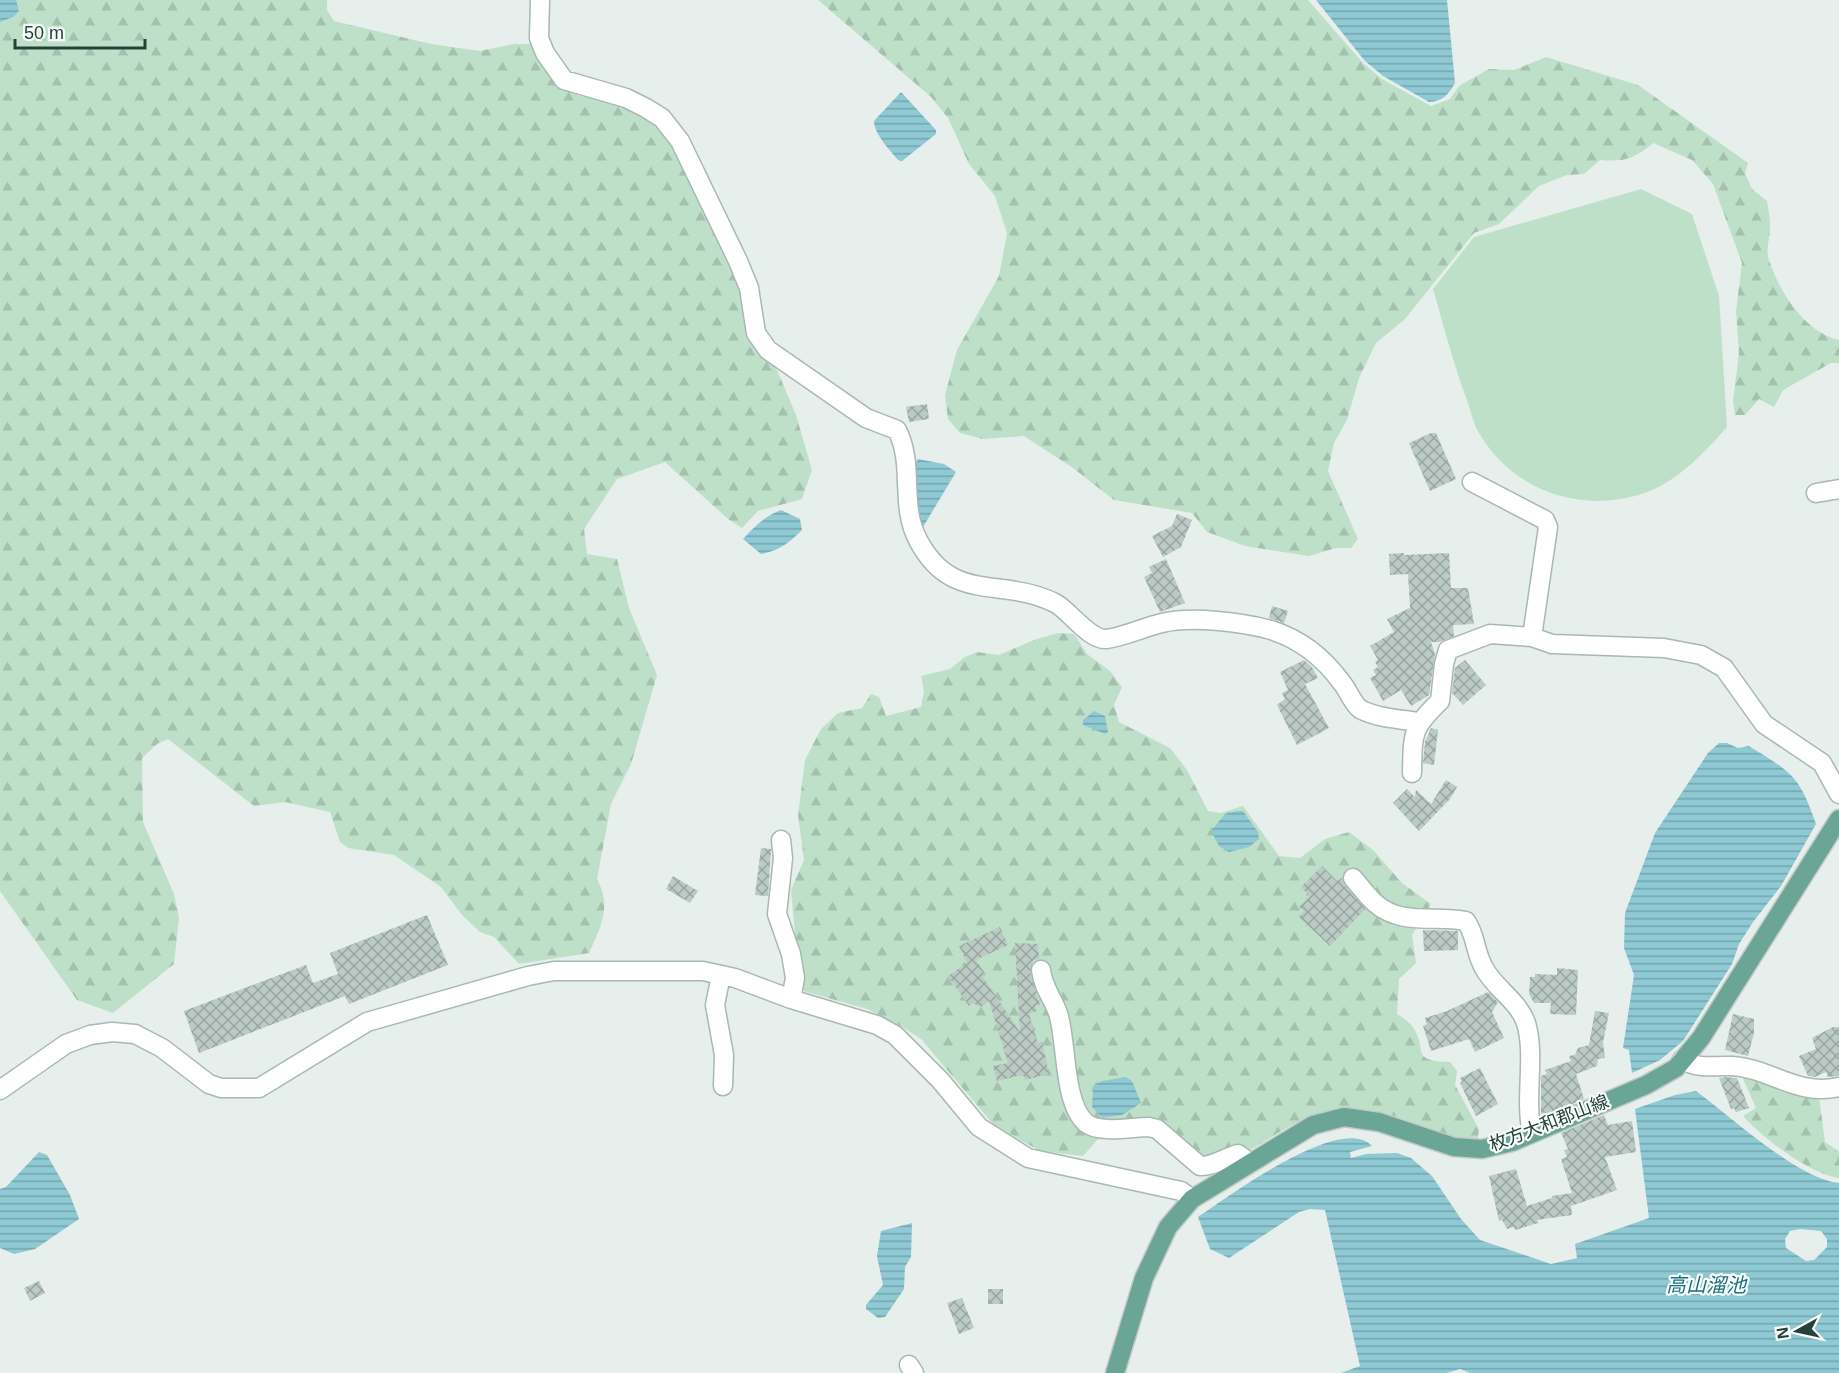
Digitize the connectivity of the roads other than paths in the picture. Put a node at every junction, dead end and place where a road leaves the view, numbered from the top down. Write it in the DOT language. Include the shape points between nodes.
graph roads {
  1 [pos="540,0"];
  2 [pos="1472,482"];
  3 [pos="1839,489"];
  4 [pos="1816,494"];
  5 [pos="1532,638"];
  6 [pos="1418,722"];
  7 [pos="1412,773"];
  8 [pos="1839,794"];
  9 [pos="1839,819"];
  10 [pos="781,840"];
  11 [pos="1353,878"];
  12 [pos="1041,970"];
  13 [pos="721,975"];
  14 [pos="791,999"];
  15 [pos="1682,1060"];
  16 [pos="3,1083"];
  17 [pos="723,1086"];
  18 [pos="1839,1087"];
  19 [pos="1532,1133"];
  20 [pos="1250,1163"];
  21 [pos="1192,1199"];
  22 [pos="1114,1373"];
  1 -- 6 [label="street" via="539,38 564,80 626,98 646,108 662,118 680,141 738,261 749,288 756,333 768,350 866,418 897,430 905,446 907,496 917,539 943,573 962,583 1027,592 1057,603 1093,635 1104,639 1165,622 1197,621 1270,630 1298,640 1317,655 1359,708"];
  2 -- 5 [label="street" via="1545,520 1548,527"];
  3 -- 4 [label="street"];
  5 -- 6 [label="street" via="1490,634 1449,650 1440,701"];
  5 -- 8 [label="street" via="1552,644 1664,648 1701,655 1724,668 1764,724 1822,763"];
  6 -- 7 [label="street" via="1413,736"];
  9 -- 15 [label="main road, 枚方大和郡山線" via="1701,1038"];
  10 -- 14 [label="street" via="777,914 795,978"];
  11 -- 19 [label="street" via="1376,904 1395,915 1466,921 1484,969 1514,1002 1526,1023 1527,1113"];
  12 -- 20 [label="street" via="1042,983 1058,1013 1067,1077 1084,1122 1095,1128 1157,1129 1200,1166 1208,1167 1238,1154"];
  13 -- 14 [label="street"];
  13 -- 16 [label="street" via="554,971 528,976 367,1022 259,1088 221,1088 209,1084 162,1048 135,1034 112,1032 66,1044"];
  13 -- 17 [label="street" via="714,1005 724,1055"];
  14 -- 21 [label="street" via="877,1025 895,1035 979,1126 1028,1158 1180,1191"];
  15 -- 18 [label="street" via="1697,1067 1733,1066 1806,1089"];
  15 -- 19 [label="main road, 枚方大和郡山線" via="1676,1068 1646,1085"];
  19 -- 20 [label="main road, 枚方大和郡山線" via="1482,1149 1454,1148 1379,1122 1344,1117 1313,1125"];
  20 -- 21 [label="main road, 枚方大和郡山線"];
  21 -- 22 [label="main road, 枚方大和郡山線" via="1168,1227 1144,1278"];
}
